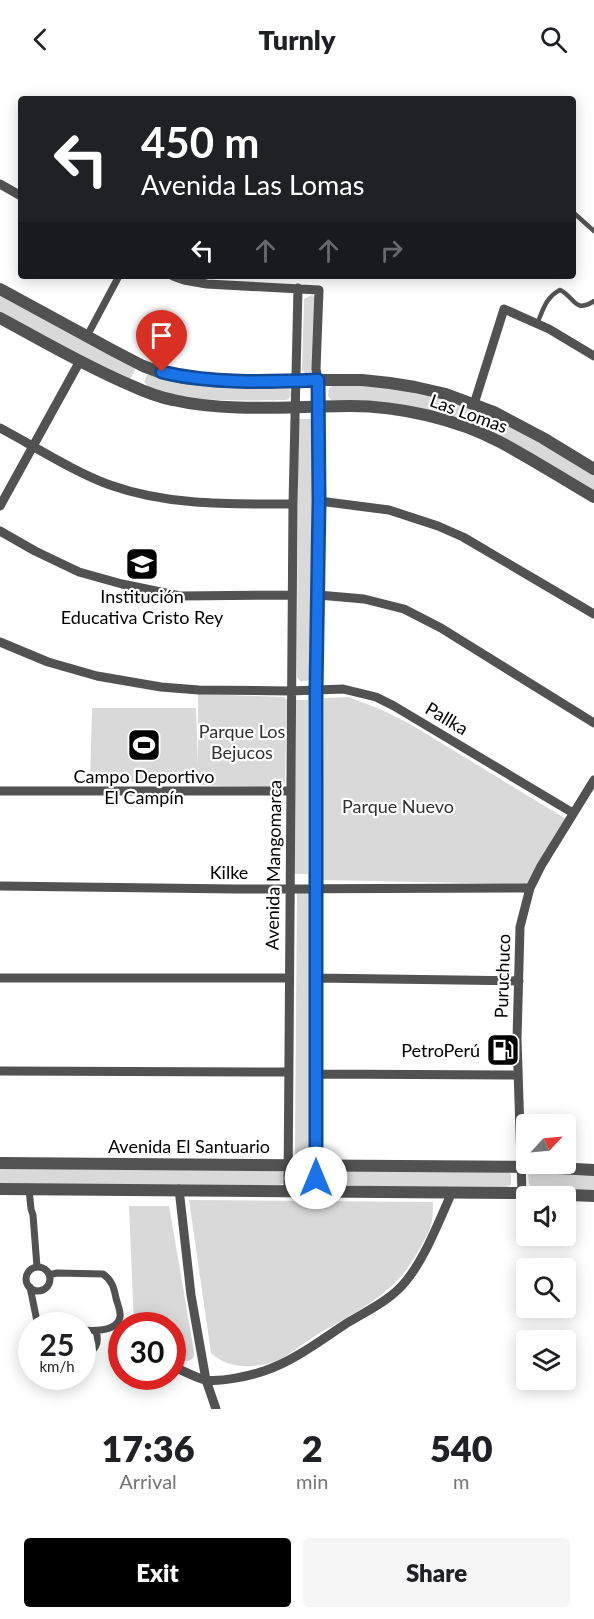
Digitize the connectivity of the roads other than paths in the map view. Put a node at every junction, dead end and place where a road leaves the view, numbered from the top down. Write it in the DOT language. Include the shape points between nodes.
graph roads {
  1 [pos="0,184"];
  2 [pos="18,194"];
  3 [pos="576,215"];
  4 [pos="594,231"];
  5 [pos="117,279"];
  6 [pos="181,279"];
  7 [pos="298,288"];
  8 [pos="0,289"];
  9 [pos="594,301"];
  10 [pos="0,318"];
  11 [pos="537,324"];
  12 [pos="87,336"];
  13 [pos="594,356"];
  14 [pos="80,361"];
  15 [pos="143,366"];
  16 [pos="318,380"];
  17 [pos="296,381"];
  18 [pos="135,387"];
  19 [pos="474,404"];
  20 [pos="295,407"];
  21 [pos="318,407"];
  22 [pos="0,428"];
  23 [pos="33,446"];
  24 [pos="594,469"];
  25 [pos="594,497"];
  26 [pos="319,501"];
  27 [pos="293,504"];
  28 [pos="0,506"];
  29 [pos="0,531"];
  30 [pos="292,595"];
  31 [pos="318,596"];
  32 [pos="594,614"];
  33 [pos="0,642"];
  34 [pos="316,690"];
  35 [pos="291,691"];
  36 [pos="594,723"];
  37 [pos="594,780"];
  38 [pos="0,791"];
  39 [pos="290,791"];
  40 [pos="573,813"];
  41 [pos="0,886"];
  42 [pos="289,888"];
  43 [pos="530,888"];
  44 [pos="316,889"];
  45 [pos="0,978"];
  46 [pos="289,978"];
  47 [pos="316,978"];
  48 [pos="519,981"];
  49 [pos="512,1039"];
  50 [pos="507,1060"];
  51 [pos="498,1061"];
  52 [pos="0,1071"];
  53 [pos="518,1071"];
  54 [pos="289,1072"];
  55 [pos="316,1074"];
  56 [pos="496,1075"];
  57 [pos="520,1114"];
  58 [pos="0,1163"];
  59 [pos="288,1165"];
  60 [pos="316,1166"];
  61 [pos="516,1167"];
  62 [pos="576,1168"];
  63 [pos="594,1170"];
  64 [pos="0,1189"];
  65 [pos="29,1189"];
  66 [pos="179,1189"];
  67 [pos="288,1191"];
  68 [pos="316,1191"];
  69 [pos="452,1192"];
  70 [pos="516,1193"];
  71 [pos="576,1195"];
  72 [pos="594,1196"];
  73 [pos="35,1267"];
  74 [pos="49,1275"];
  75 [pos="30,1287"];
  76 [pos="35,1312"];
  77 [pos="96,1331"];
  78 [pos="96,1345"];
  79 [pos="186,1372"];
  80 [pos="206,1380"];
  81 [pos="216,1409"];
  1 -- 2 [label="street"];
  3 -- 4 [label="lane"];
  5 -- 12 [label="street"];
  6 -- 7 [label="street" via="207,284"];
  7 -- 16 [label="street" via="319,290"];
  7 -- 17 [label="street, Avenida Mangomarca"];
  8 -- 12 [label="street, Las Lomas"];
  9 -- 11 [label="lane" via="580,306 560,290 546,302"];
  10 -- 14 [label="street, Las Lomas"];
  11 -- 13 [label="street"];
  11 -- 19 [label="street" via="504,309"];
  12 -- 15 [label="street, Las Lomas"];
  14 -- 18 [label="street, Las Lomas"];
  14 -- 23 [label="street"];
  15 -- 17 [label="street, Las Lomas" via="183,378"];
  15 -- 18 [label="street"];
  16 -- 17 [label="street, Las Lomas"];
  16 -- 19 [label="street, Las Lomas" via="390,383"];
  16 -- 21 [label="street"];
  17 -- 20 [label="street, Avenida Mangomarca"];
  18 -- 20 [label="street, Las Lomas" via="200,405"];
  19 -- 24 [label="street, Las Lomas" via="518,424"];
  20 -- 21 [label="street, Las Lomas"];
  20 -- 27 [label="street, Avenida Mangomarca"];
  21 -- 25 [label="street, Las Lomas" via="385,408 451,422 498,441"];
  21 -- 26 [label="street"];
  22 -- 23 [label="street"];
  23 -- 27 [label="street" via="109,485 148,496 220,505"];
  23 -- 28 [label="street"];
  26 -- 31 [label="street"];
  26 -- 32 [label="street" via="389,510 438,526"];
  27 -- 30 [label="street, Avenida Mangomarca"];
  29 -- 30 [label="street" via="79,572 134,586 180,596"];
  30 -- 35 [label="street, Avenida Mangomarca"];
  31 -- 34 [label="street"];
  31 -- 36 [label="street" via="364,599 404,609"];
  33 -- 35 [label="street, Pallka" via="97,676 161,687"];
  34 -- 35 [label="street, Pallka"];
  34 -- 40 [label="street, Pallka" via="343,689 376,697"];
  34 -- 44 [label="street"];
  35 -- 39 [label="street, Avenida Mangomarca"];
  37 -- 40 [label="street, Puruchuco"];
  38 -- 39 [label="street"];
  39 -- 42 [label="street, Avenida Mangomarca"];
  40 -- 43 [label="street, Puruchuco"];
  41 -- 42 [label="street, Kilke"];
  42 -- 44 [label="street, Kilke"];
  42 -- 46 [label="street, Avenida Mangomarca"];
  43 -- 44 [label="street, Kilke"];
  43 -- 48 [label="street, Puruchuco" via="520,927"];
  44 -- 47 [label="street"];
  45 -- 46 [label="street"];
  46 -- 54 [label="street, Avenida Mangomarca"];
  47 -- 48 [label="street"];
  47 -- 55 [label="street"];
  48 -- 49 [label="street, Puruchuco"];
  49 -- 50 [label="lane"];
  49 -- 51 [label="lane" via="498,1041"];
  49 -- 53 [label="street, Puruchuco"];
  50 -- 51 [label="lane"];
  50 -- 53 [label="lane"];
  51 -- 56 [label="lane"];
  52 -- 54 [label="street"];
  53 -- 56 [label="street"];
  53 -- 57 [label="street, Puruchuco"];
  54 -- 59 [label="street, Avenida Mangomarca"];
  55 -- 56 [label="street"];
  55 -- 60 [label="street"];
  58 -- 59 [label="street, Avenida El Santuario"];
  59 -- 60 [label="street, Avenida El Santuario"];
  59 -- 67 [label="street, Avenida Mangomarca"];
  60 -- 61 [label="street, Avenida El Santuario"];
  60 -- 68 [label="street"];
  62 -- 63 [label="street, Avenida El Santuario"];
  64 -- 65 [label="street"];
  65 -- 66 [label="street"];
  65 -- 73 [label="street"];
  66 -- 67 [label="street"];
  66 -- 80 [label="street" via="190,1295"];
  67 -- 68 [label="street"];
  68 -- 69 [label="street"];
  69 -- 70 [label="street"];
  69 -- 80 [label="street" via="414,1271 393,1294 266,1371"];
  71 -- 72 [label="street"];
  73 -- 74 [label="street" via="45,1269"];
  73 -- 75 [label="street" via="27,1276"];
  74 -- 75 [label="street" via="44,1289"];
  74 -- 77 [label="street" via="91,1273 109,1278 120,1316 110,1328"];
  75 -- 76 [label="street"];
  77 -- 78 [label="street"];
  79 -- 80 [label="street"];
  80 -- 81 [label="street"];
}
